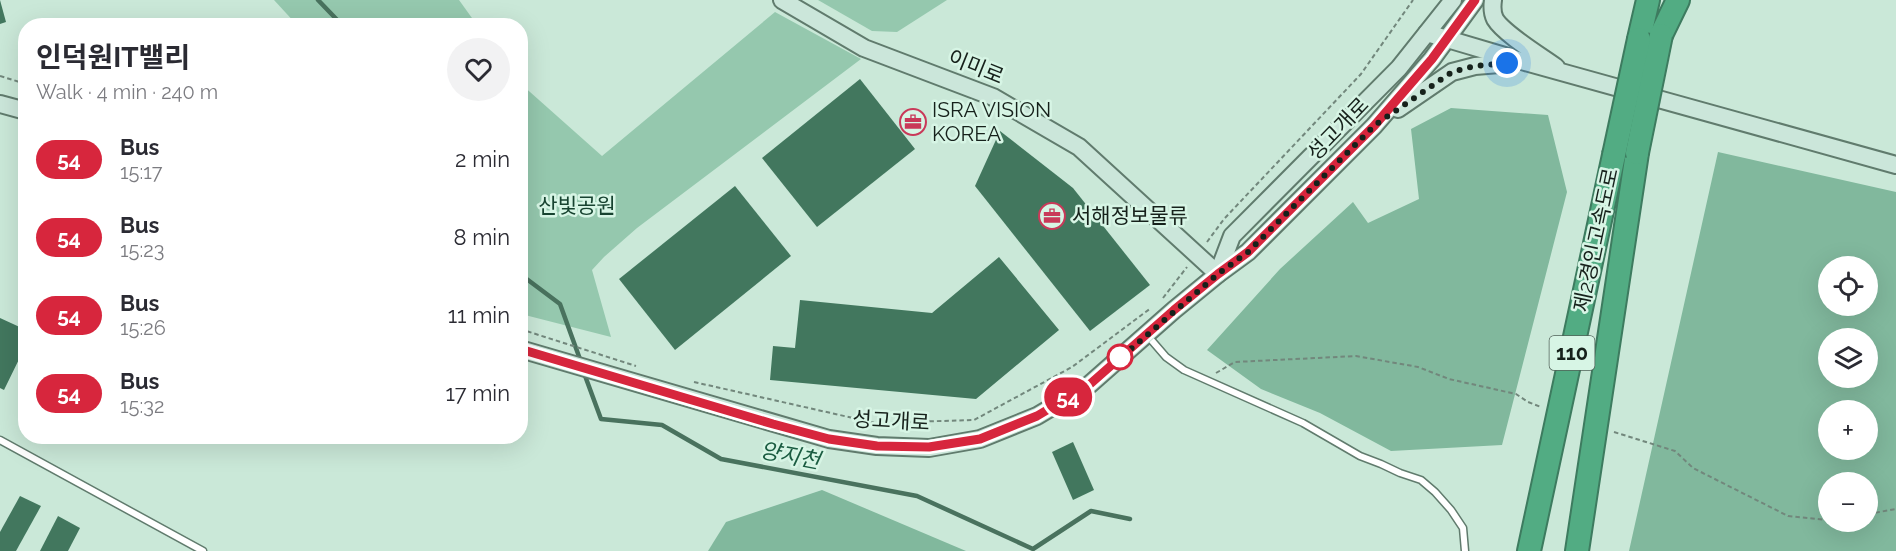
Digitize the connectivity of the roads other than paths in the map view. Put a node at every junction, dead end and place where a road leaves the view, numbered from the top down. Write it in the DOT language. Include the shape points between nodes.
graph roads {
  1 [pos="782,0"];
  2 [pos="1453,0"];
  3 [pos="1475,0"];
  4 [pos="1493,0"];
  5 [pos="1638,0"];
  6 [pos="1648,0"];
  7 [pos="1669,0"];
  8 [pos="1678,0"];
  9 [pos="1427,33"];
  10 [pos="1650,37"];
  11 [pos="1446,39"];
  12 [pos="1525,62"];
  13 [pos="1564,73"];
  14 [pos="0,104"];
  15 [pos="18,109"];
  16 [pos="1375,125"];
  17 [pos="1896,165"];
  18 [pos="1218,274"];
  19 [pos="1146,334"];
  20 [pos="528,351"];
  21 [pos="0,440"];
  22 [pos="203,551"];
  23 [pos="1465,551"];
  24 [pos="1529,551"];
  25 [pos="1577,551"];
  1 -- 18 [label="street, 이미로" via="864,48 993,97 1079,147"];
  2 -- 9 [label="street, 성고개로"];
  3 -- 11 [label="street, 성고개로"];
  4 -- 13 [label="street" via="1498,22"];
  5 -- 10 [label="highway"];
  6 -- 10 [label="highway, 제2경인고속도로 / 110"];
  7 -- 10 [label="highway, 제2경인고속도로 / 110"];
  8 -- 10 [label="highway"];
  9 -- 11 [label="street"];
  9 -- 18 [label="street, 성고개로" via="1399,68 1232,236"];
  10 -- 24 [label="highway, 제2경인고속도로 / 110, bridge" via="1614,155"];
  10 -- 25 [label="highway, 제2경인고속도로 / 110, bridge" via="1637,153"];
  11 -- 12 [label="street"];
  11 -- 16 [label="street, 성고개로"];
  12 -- 13 [label="street"];
  12 -- 16 [label="street" via="1452,72"];
  13 -- 17 [label="street"];
  14 -- 15 [label="street"];
  16 -- 18 [label="street, 성고개로" via="1248,252"];
  18 -- 19 [label="street, 성고개로"];
  19 -- 20 [label="street, 성고개로" via="1089,385 1037,416 980,439 929,447 877,446 829,439"];
  19 -- 23 [label="lane" via="1166,357 1184,369 1303,423 1360,456 1421,480 1463,528"];
  21 -- 22 [label="lane"];
}
